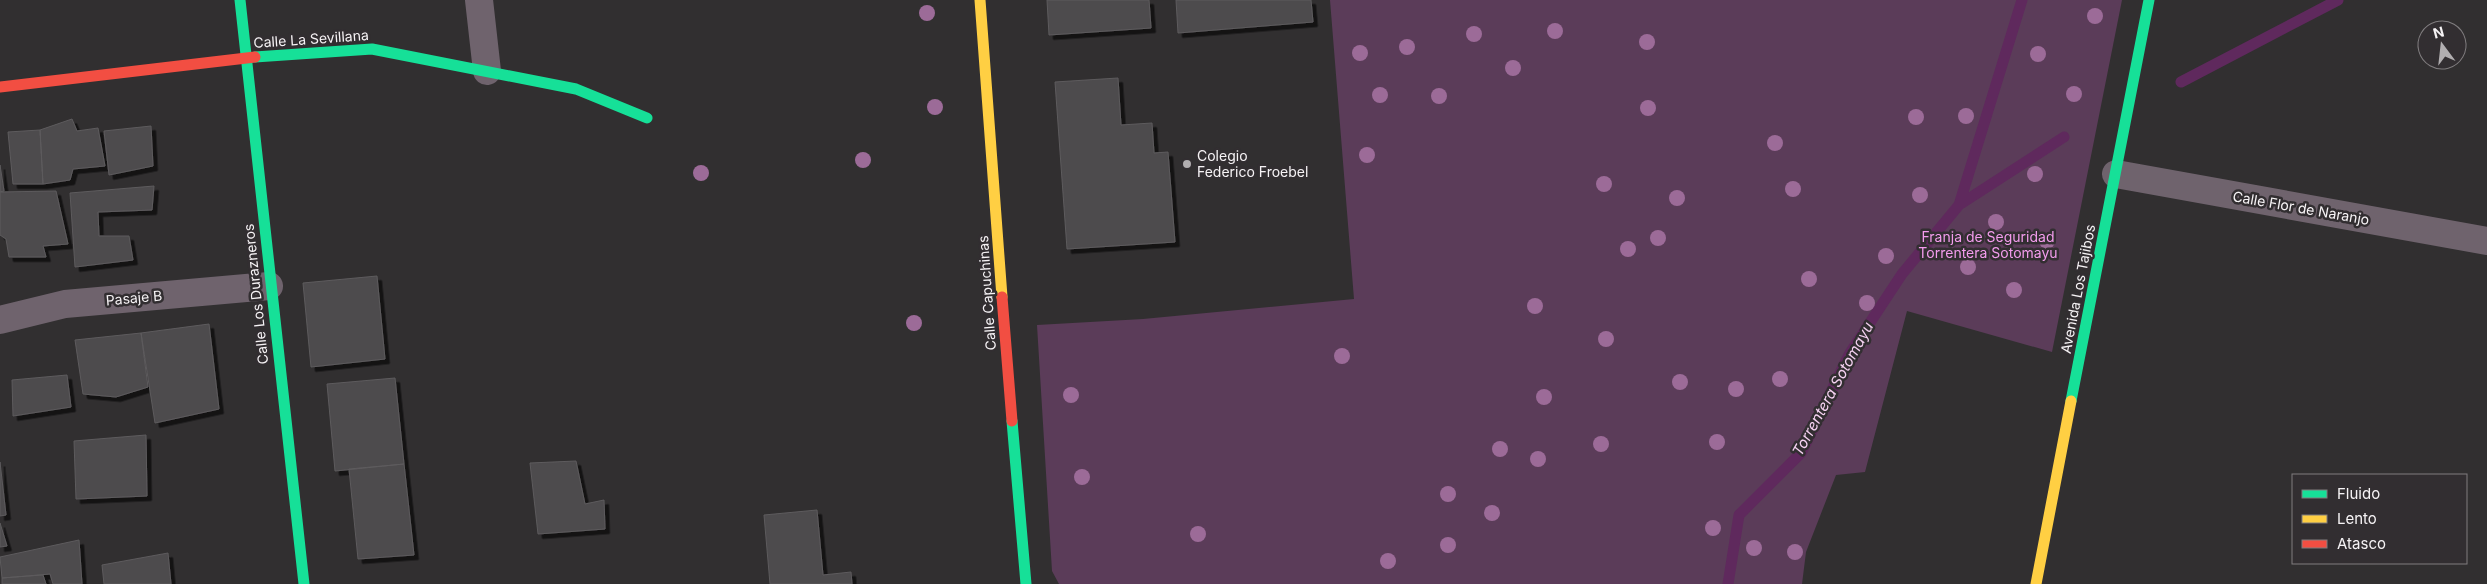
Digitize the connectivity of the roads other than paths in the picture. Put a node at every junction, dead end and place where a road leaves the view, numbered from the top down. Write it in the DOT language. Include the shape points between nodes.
graph roads {
  1 [pos="240,0"];
  2 [pos="478,0"];
  3 [pos="980,0"];
  4 [pos="2149,0"];
  5 [pos="246,58"];
  6 [pos="487,71"];
  7 [pos="0,87"];
  8 [pos="647,118"];
  9 [pos="2116,174"];
  10 [pos="2487,241"];
  11 [pos="269,286"];
  12 [pos="0,320"];
  13 [pos="304,584"];
  14 [pos="1026,584"];
  15 [pos="2036,584"];
  1 -- 5 [label="street, Calle Los Durazneros"];
  2 -- 6 [label="street"];
  3 -- 14 [label="street, Calle Capuchinas"];
  4 -- 9 [label="street, Avenida Los Tajibos"];
  5 -- 6 [label="street, Calle La Sevillana" via="372,49"];
  5 -- 7 [label="street, Calle La Sevillana"];
  5 -- 11 [label="street, Calle Los Durazneros"];
  6 -- 8 [label="street, Calle La Sevillana" via="576,89"];
  9 -- 10 [label="street, Calle Flor de Naranjo"];
  9 -- 15 [label="street, Avenida Los Tajibos"];
  11 -- 12 [label="street, Pasaje B" via="65,304"];
  11 -- 13 [label="street, Calle Los Durazneros"];
}
